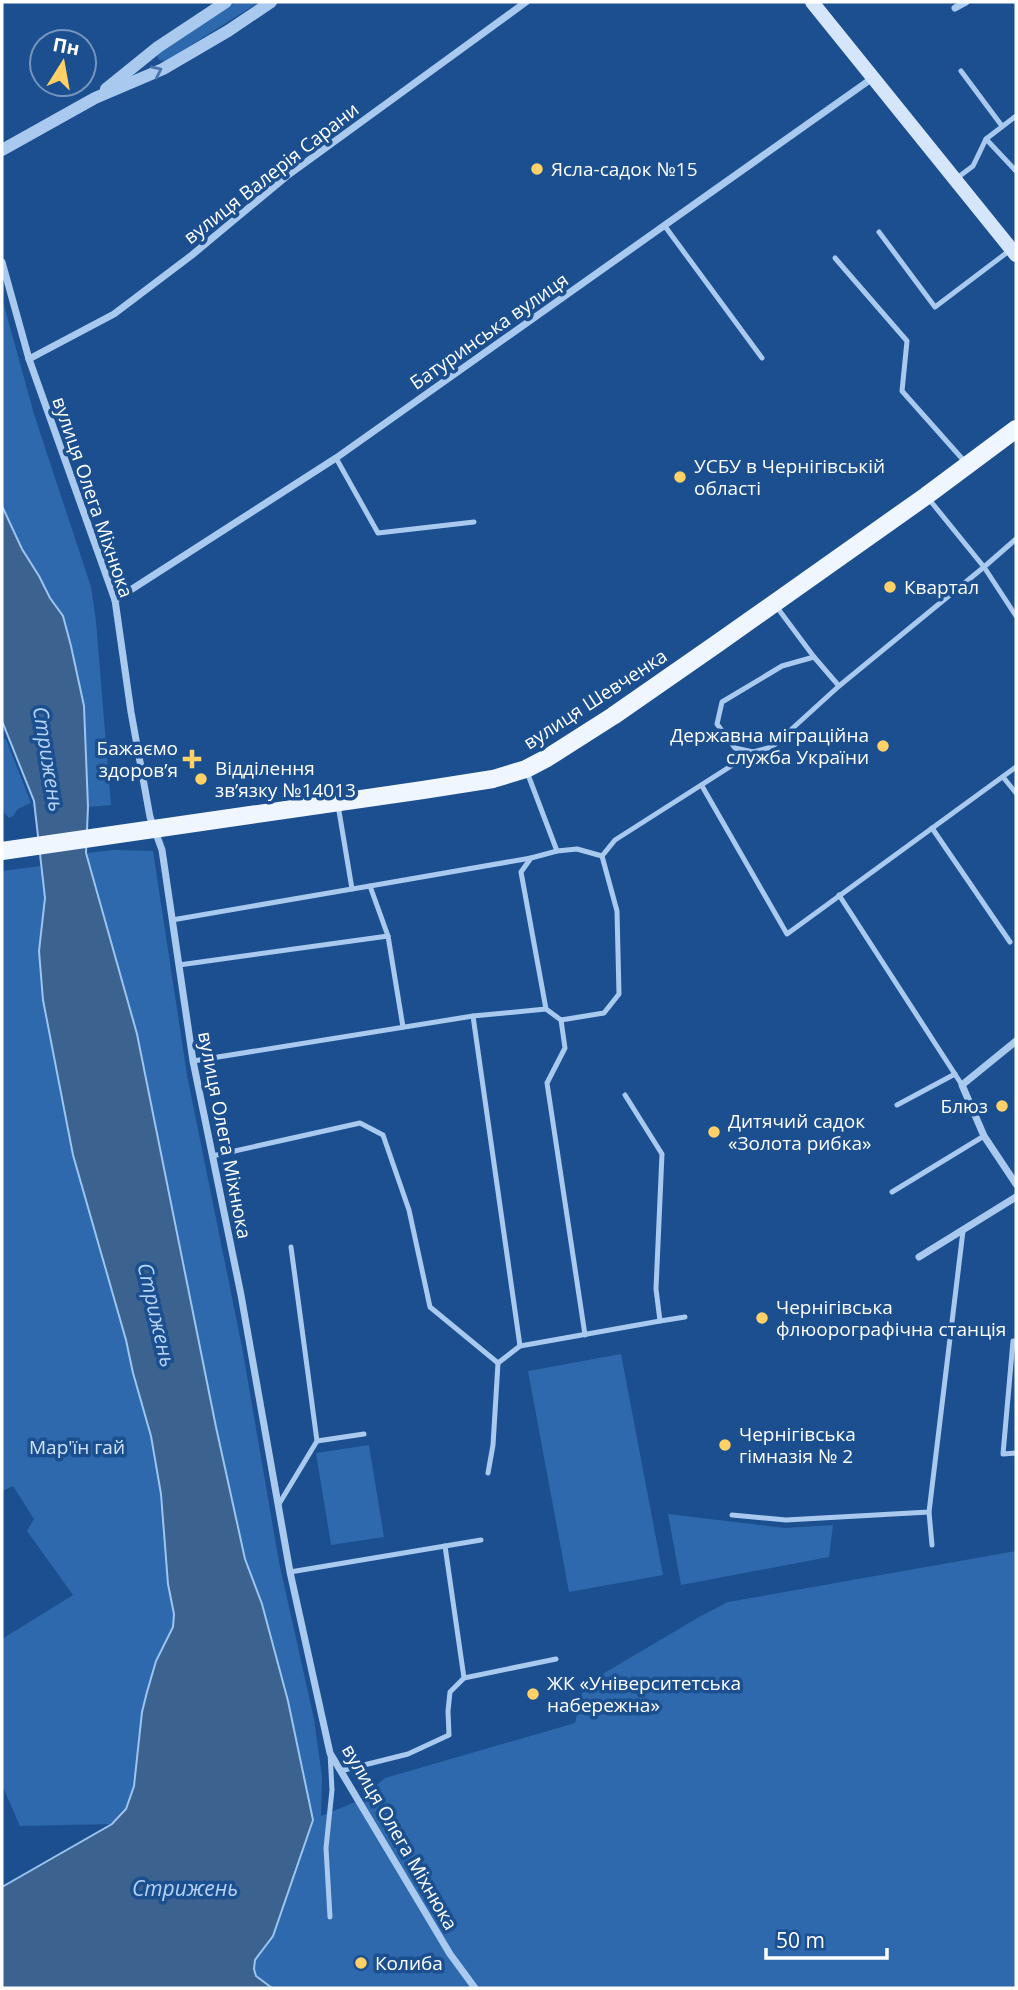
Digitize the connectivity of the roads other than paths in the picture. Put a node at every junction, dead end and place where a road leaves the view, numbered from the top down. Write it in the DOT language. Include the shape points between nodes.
graph roads {
  1 [pos="226,2"];
  2 [pos="271,2"];
  3 [pos="526,2"];
  4 [pos="812,2"];
  5 [pos="966,2"];
  6 [pos="955,8"];
  7 [pos="961,71"];
  8 [pos="874,77"];
  9 [pos="98,96"];
  10 [pos="98,97"];
  11 [pos="95,98"];
  12 [pos="1016,116"];
  13 [pos="1002,126"];
  14 [pos="986,139"];
  15 [pos="2,150"];
  16 [pos="1016,171"];
  17 [pos="956,179"];
  18 [pos="664,225"];
  19 [pos="879,232"];
  20 [pos="1014,252"];
  21 [pos="835,258"];
  22 [pos="2,262"];
  23 [pos="762,358"];
  24 [pos="29,359"];
  25 [pos="1016,429"];
  26 [pos="336,458"];
  27 [pos="968,465"];
  28 [pos="926,496"];
  29 [pos="474,522"];
  30 [pos="1016,539"];
  31 [pos="984,567"];
  32 [pos="115,600"];
  33 [pos="774,604"];
  34 [pos="1016,616"];
  35 [pos="814,657"];
  36 [pos="838,687"];
  37 [pos="753,752"];
  38 [pos="1016,767"];
  39 [pos="526,769"];
  40 [pos="1003,777"];
  41 [pos="702,786"];
  42 [pos="1016,793"];
  43 [pos="337,802"];
  44 [pos="932,828"];
  45 [pos="155,829"];
  46 [pos="10,850"];
  47 [pos="558,852"];
  48 [pos="602,856"];
  49 [pos="531,858"];
  50 [pos="370,886"];
  51 [pos="352,889"];
  52 [pos="839,895"];
  53 [pos="172,920"];
  54 [pos="388,936"];
  55 [pos="1010,942"];
  56 [pos="179,965"];
  57 [pos="545,1009"];
  58 [pos="473,1016"];
  59 [pos="561,1020"];
  60 [pos="403,1027"];
  61 [pos="1016,1041"];
  62 [pos="193,1061"];
  63 [pos="955,1074"];
  64 [pos="962,1085"];
  65 [pos="625,1095"];
  66 [pos="897,1105"];
  67 [pos="984,1136"];
  68 [pos="212,1156"];
  69 [pos="1016,1184"];
  70 [pos="892,1192"];
  71 [pos="1016,1197"];
  72 [pos="963,1231"];
  73 [pos="291,1247"];
  74 [pos="919,1257"];
  75 [pos="685,1317"];
  76 [pos="660,1321"];
  77 [pos="585,1335"];
  78 [pos="1016,1341"];
  79 [pos="520,1346"];
  80 [pos="498,1363"];
  81 [pos="364,1434"];
  82 [pos="317,1441"];
  83 [pos="1016,1453"];
  84 [pos="488,1473"];
  85 [pos="278,1506"];
  86 [pos="929,1512"];
  87 [pos="732,1515"];
  88 [pos="481,1540"];
  89 [pos="932,1545"];
  90 [pos="445,1546"];
  91 [pos="290,1572"];
  92 [pos="556,1659"];
  93 [pos="464,1678"];
  94 [pos="330,1753"];
  95 [pos="340,1771"];
  96 [pos="330,1917"];
  97 [pos="475,1988"];
  1 -- 9 [label="street" via="158,47"];
  10 -- 2 [label="street, one-way" via="163,69"];
  3 -- 24 [label="street, вулиця Валерія Сарани" via="286,176 114,314"];
  4 -- 8 [label="main road"];
  5 -- 6 [label="street"];
  7 -- 13 [label="lane"];
  8 -- 17 [label="main road"];
  8 -- 18 [label="street, Батуринська вулиця"];
  11 -- 15 [label="street"];
  12 -- 13 [label="lane"];
  13 -- 14 [label="lane"];
  14 -- 16 [label="lane"];
  14 -- 17 [label="lane" via="973,166"];
  17 -- 20 [label="main road"];
  18 -- 23 [label="lane"];
  18 -- 26 [label="street, Батуринська вулиця"];
  19 -- 20 [label="lane" via="935,307"];
  21 -- 27 [label="lane" via="907,341 902,391"];
  22 -- 24 [label="street, вулиця Олега Міхнюка"];
  24 -- 32 [label="street, вулиця Олега Міхнюка"];
  25 -- 27 [label="main road, вулиця Шевченка"];
  26 -- 29 [label="lane" via="378,533"];
  26 -- 32 [label="street, Батуринська вулиця"];
  27 -- 28 [label="main road, вулиця Шевченка"];
  28 -- 31 [label="lane"];
  28 -- 33 [label="main road, вулиця Шевченка"];
  30 -- 31 [label="lane"];
  31 -- 34 [label="lane"];
  31 -- 36 [label="lane"];
  32 -- 45 [label="street, вулиця Олега Міхнюка"];
  33 -- 35 [label="lane"];
  33 -- 39 [label="main road, вулиця Шевченка" via="613,716"];
  35 -- 36 [label="lane"];
  35 -- 37 [label="lane" via="782,666 722,702 717,724 735,748"];
  36 -- 37 [label="lane" via="772,747"];
  37 -- 41 [label="lane"];
  38 -- 40 [label="lane"];
  39 -- 43 [label="main road, вулиця Шевченка" via="493,779"];
  39 -- 47 [label="lane"];
  40 -- 42 [label="lane"];
  40 -- 44 [label="lane"];
  41 -- 48 [label="lane" via="615,841"];
  41 -- 52 [label="lane" via="787,934"];
  43 -- 45 [label="main road, вулиця Шевченка"];
  43 -- 51 [label="lane"];
  44 -- 52 [label="lane"];
  44 -- 55 [label="lane"];
  45 -- 46 [label="main road, вулиця Шевченка"];
  45 -- 53 [label="street, вулиця Олега Міхнюка"];
  47 -- 48 [label="lane" via="577,849"];
  47 -- 49 [label="lane"];
  48 -- 59 [label="lane" via="617,911 619,994 604,1013"];
  49 -- 50 [label="lane"];
  49 -- 57 [label="lane" via="521,872"];
  50 -- 51 [label="lane"];
  50 -- 54 [label="lane"];
  51 -- 53 [label="lane"];
  52 -- 63 [label="lane"];
  53 -- 56 [label="street, вулиця Олега Міхнюка"];
  54 -- 56 [label="lane"];
  54 -- 60 [label="lane"];
  56 -- 62 [label="street, вулиця Олега Міхнюка"];
  57 -- 58 [label="lane"];
  57 -- 59 [label="lane"];
  58 -- 60 [label="lane"];
  58 -- 79 [label="lane"];
  59 -- 77 [label="lane" via="565,1048 547,1083"];
  60 -- 62 [label="lane"];
  61 -- 64 [label="street"];
  62 -- 68 [label="street, вулиця Олега Міхнюка"];
  63 -- 64 [label="lane"];
  63 -- 66 [label="lane"];
  64 -- 67 [label="street"];
  65 -- 76 [label="lane" via="662,1154 656,1289"];
  67 -- 69 [label="street"];
  67 -- 70 [label="lane"];
  68 -- 80 [label="lane" via="360,1123 383,1135 409,1210 430,1307"];
  68 -- 85 [label="street, вулиця Олега Міхнюка"];
  71 -- 72 [label="street"];
  72 -- 74 [label="street"];
  72 -- 86 [label="lane"];
  73 -- 82 [label="lane"];
  75 -- 76 [label="lane"];
  76 -- 77 [label="lane"];
  77 -- 79 [label="lane"];
  78 -- 83 [label="lane" via="1003,1454"];
  79 -- 80 [label="lane"];
  80 -- 84 [label="lane"];
  81 -- 82 [label="lane"];
  82 -- 85 [label="lane"];
  85 -- 91 [label="street, вулиця Олега Міхнюка"];
  86 -- 87 [label="lane" via="786,1520"];
  86 -- 89 [label="lane"];
  88 -- 90 [label="lane"];
  90 -- 91 [label="lane"];
  90 -- 93 [label="lane"];
  91 -- 94 [label="street, вулиця Олега Міхнюка"];
  92 -- 93 [label="lane"];
  93 -- 95 [label="lane" via="450,1692 449,1735 408,1754"];
  94 -- 95 [label="street, вулиця Олега Міхнюка"];
  94 -- 96 [label="lane" via="326,1848"];
  95 -- 97 [label="street, вулиця Олега Міхнюка"];
}
